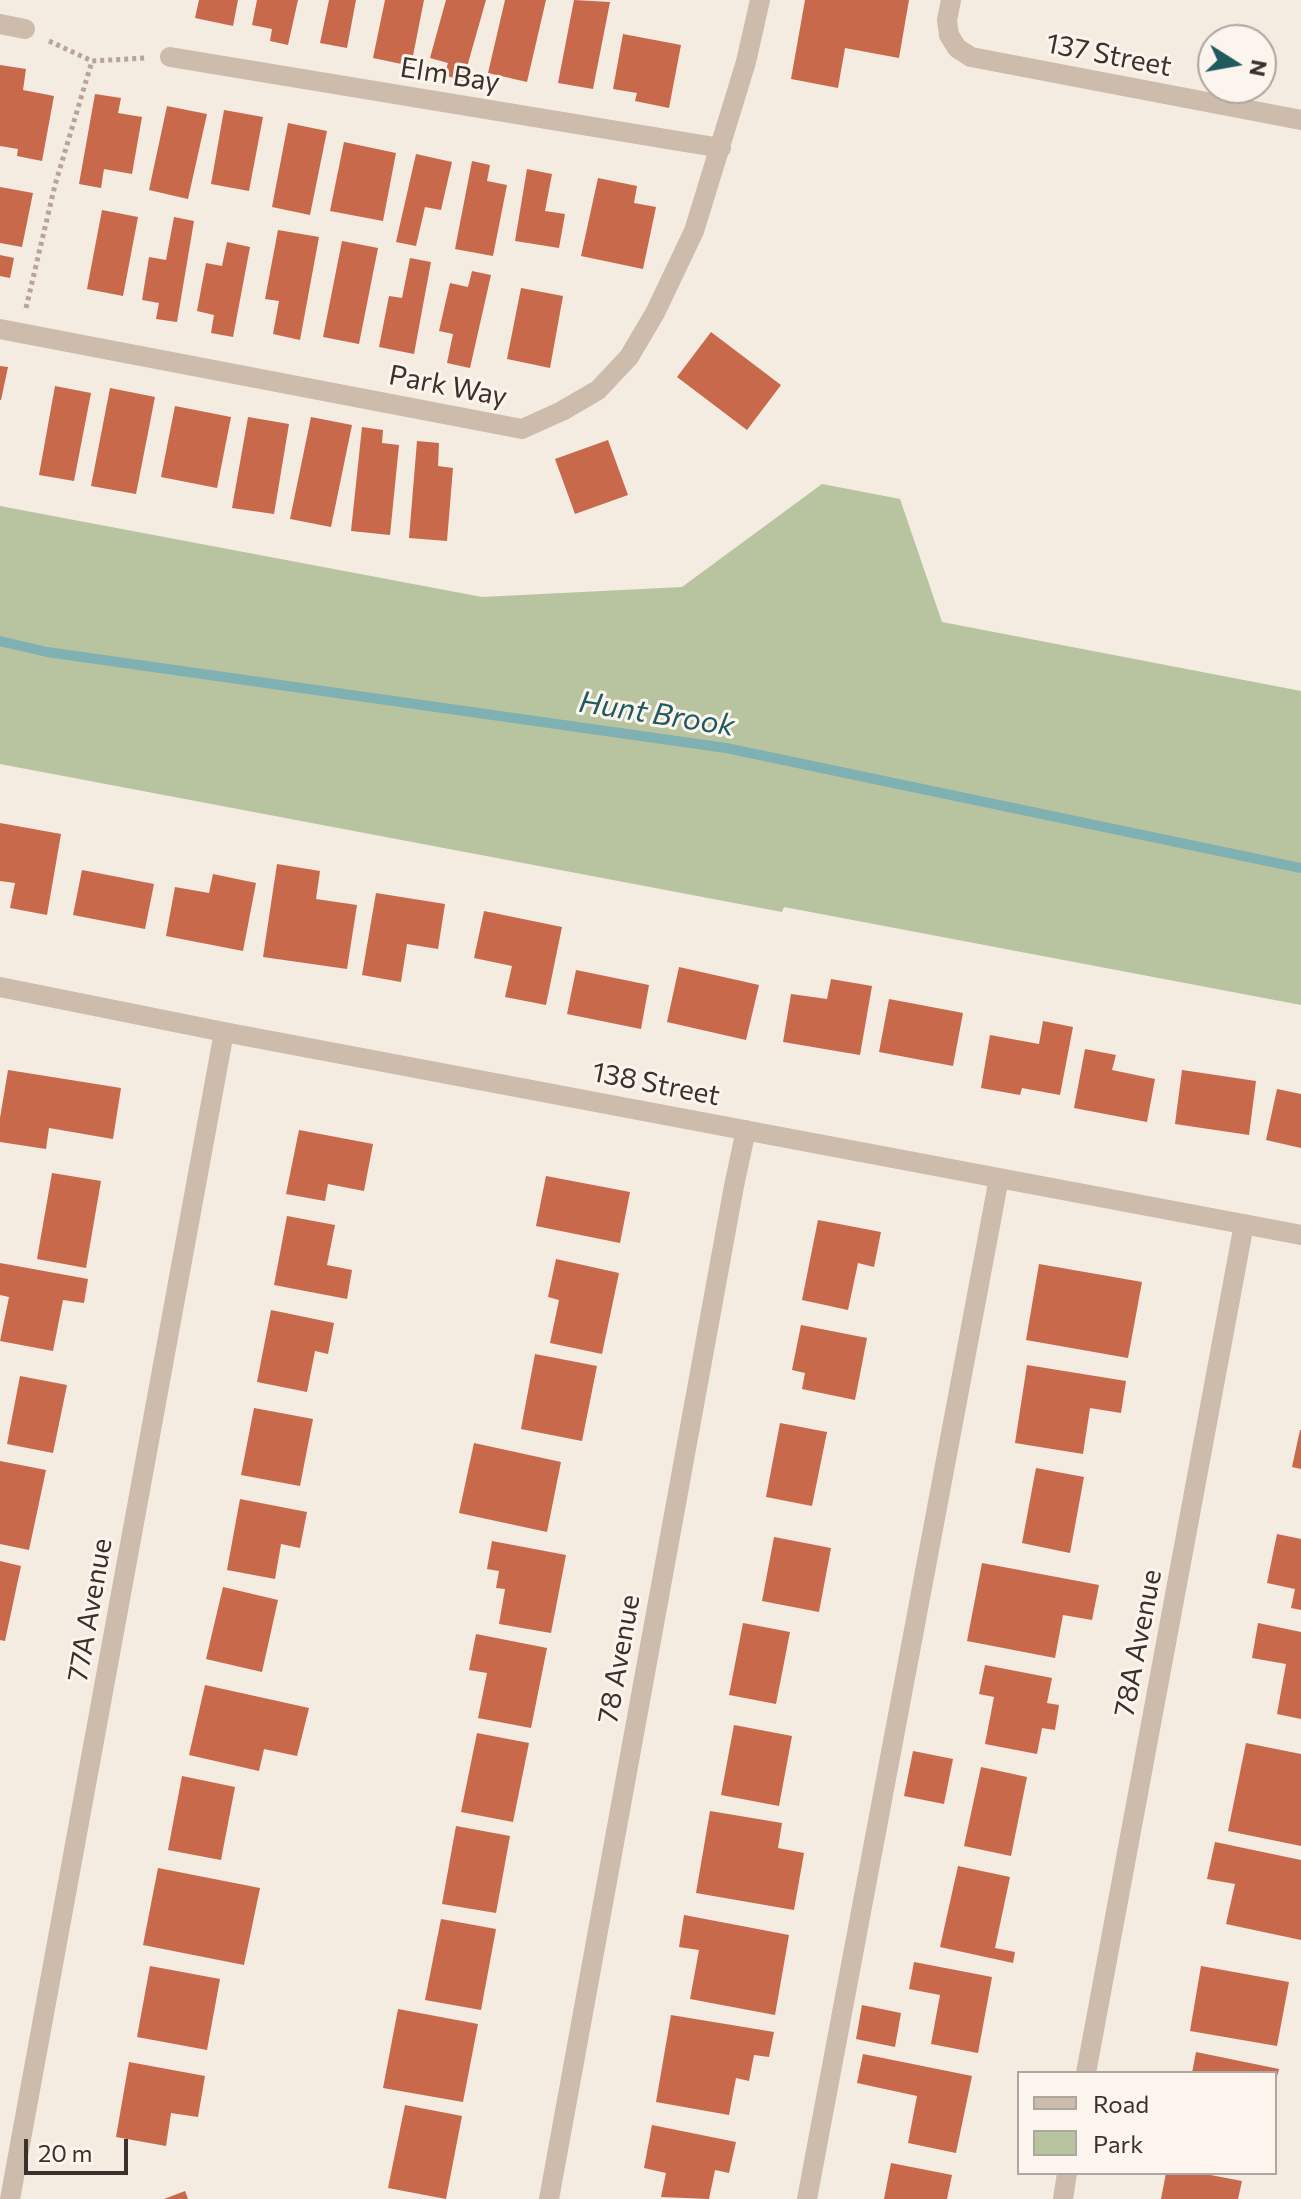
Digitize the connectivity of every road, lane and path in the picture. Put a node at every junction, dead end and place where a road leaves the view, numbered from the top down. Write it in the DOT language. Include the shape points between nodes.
graph roads {
  1 [pos="760,0"];
  2 [pos="951,0"];
  3 [pos="0,24"];
  4 [pos="25,29"];
  5 [pos="170,57"];
  6 [pos="92,61"];
  7 [pos="1301,120"];
  8 [pos="721,148"];
  9 [pos="10,331"];
  10 [pos="0,987"];
  11 [pos="224,1032"];
  12 [pos="746,1130"];
  13 [pos="999,1178"];
  14 [pos="1244,1224"];
  15 [pos="1301,1235"];
  16 [pos="1086,2071"];
  17 [pos="1067,2175"];
  18 [pos="10,2199"];
  19 [pos="549,2199"];
  20 [pos="807,2199"];
  21 [pos="1063,2199"];
  1 -- 8 [label="street, Park Way"];
  2 -- 7 [label="street, 137 Street" via="949,35 971,57"];
  3 -- 4 [label="street"];
  4 -- 6 [label="path"];
  5 -- 6 [label="path"];
  5 -- 8 [label="street, Elm Bay"];
  6 -- 9 [label="path"];
  8 -- 9 [label="street, Park Way" via="694,231 629,357 598,390 522,429"];
  10 -- 11 [label="street, 138 Street"];
  11 -- 12 [label="street, 138 Street"];
  11 -- 18 [label="street, 77A Avenue"];
  12 -- 13 [label="street, 138 Street"];
  12 -- 19 [label="street, 78 Avenue"];
  13 -- 14 [label="street, 138 Street"];
  13 -- 20 [label="street"];
  14 -- 15 [label="street, 138 Street"];
  14 -- 16 [label="street, 78A Avenue"];
  17 -- 21 [label="street"];
}
